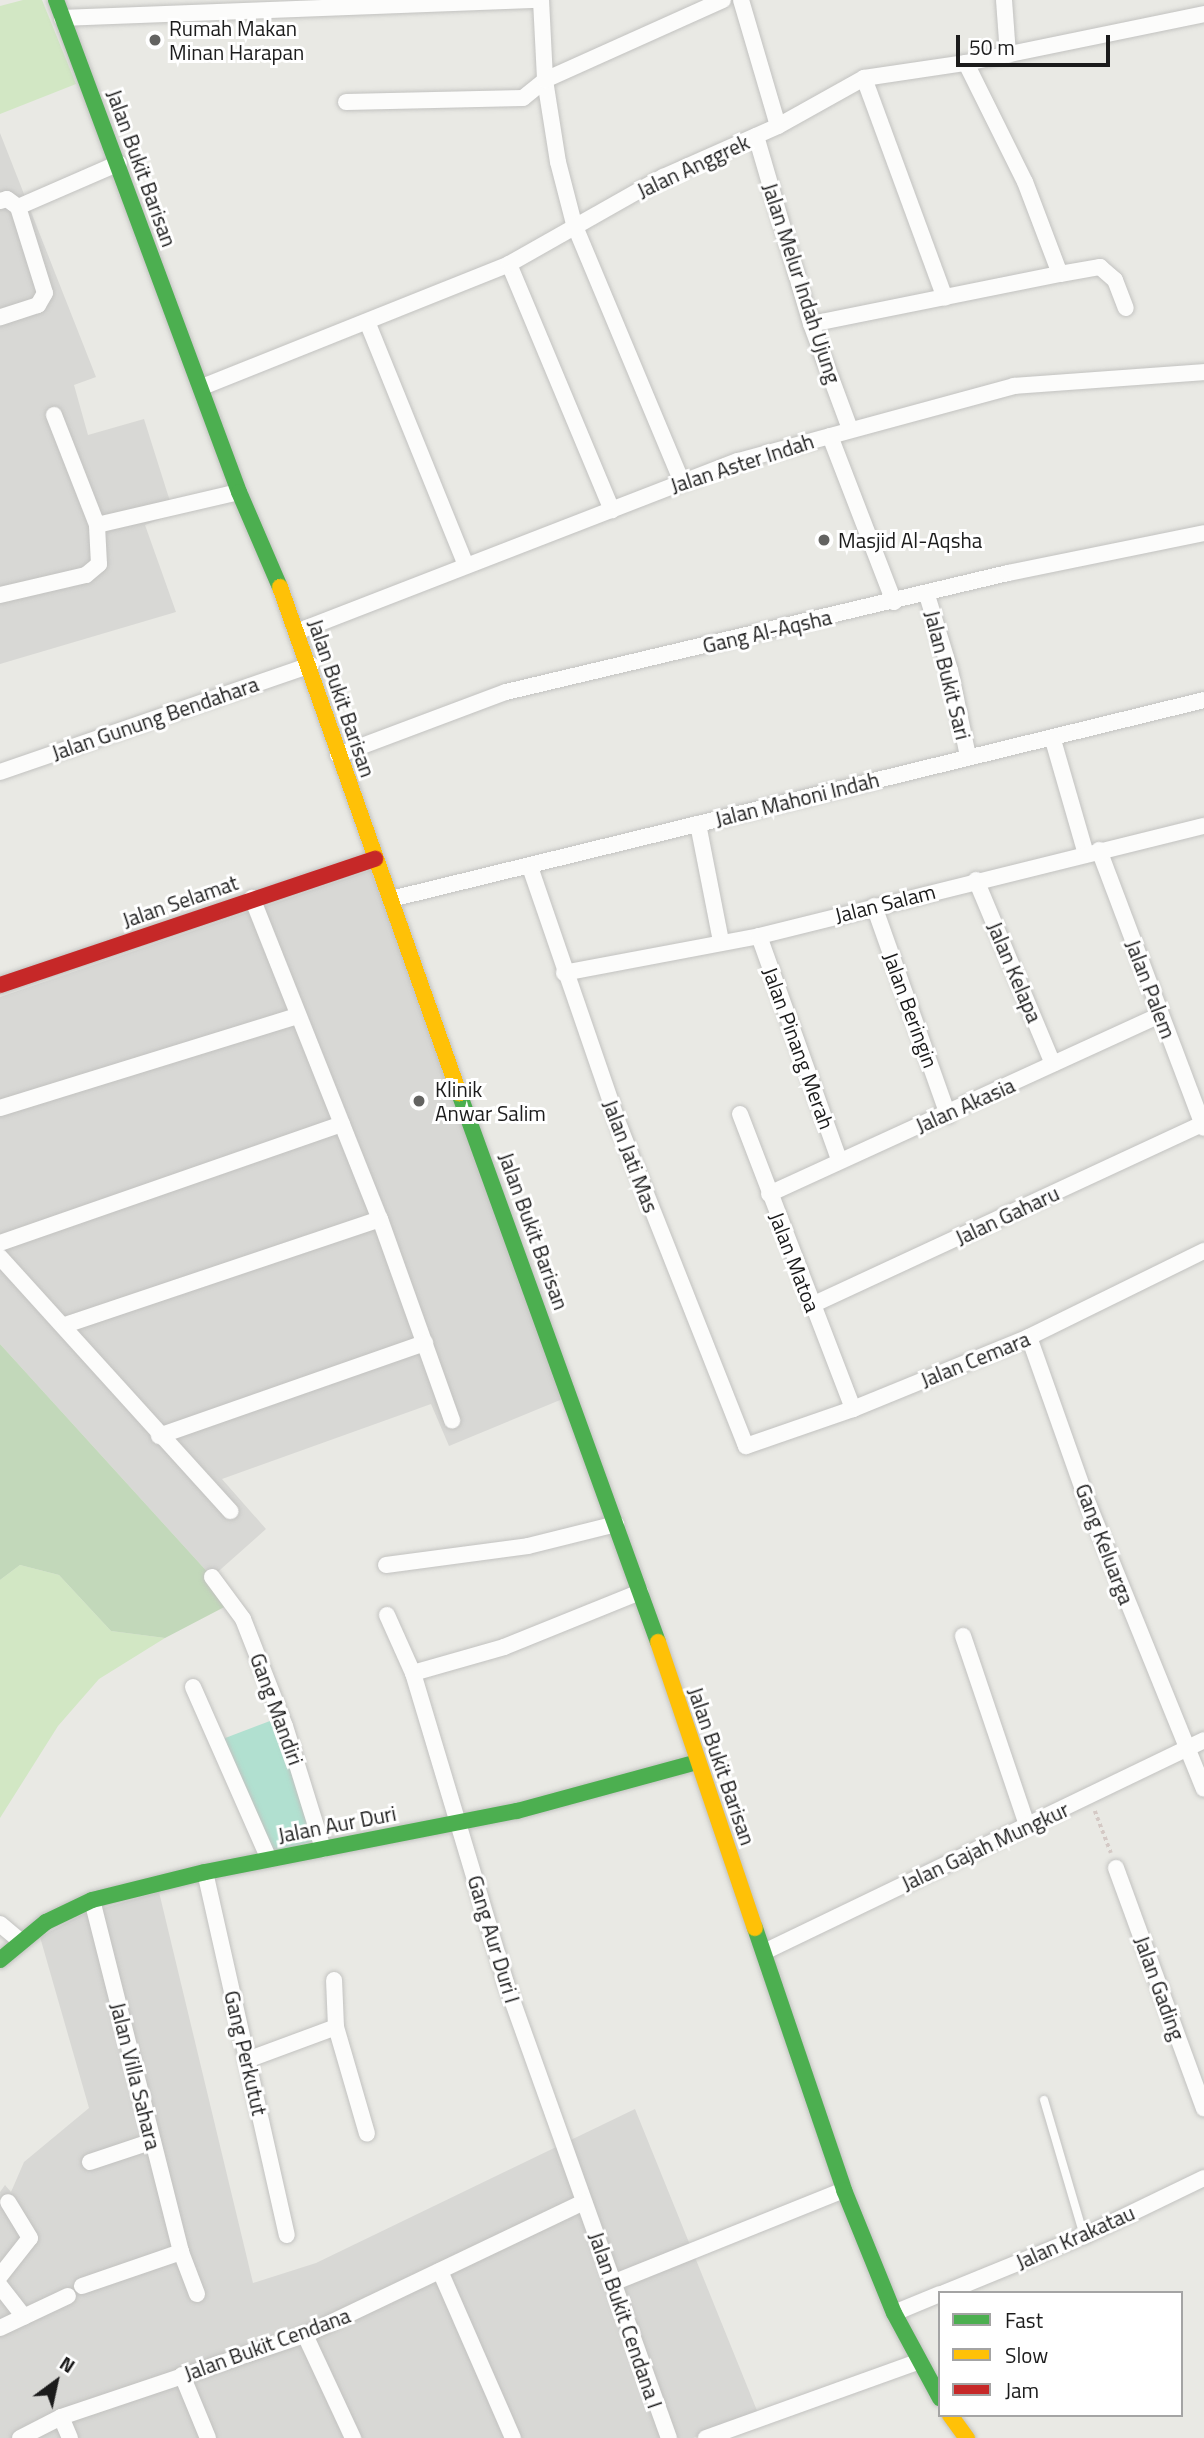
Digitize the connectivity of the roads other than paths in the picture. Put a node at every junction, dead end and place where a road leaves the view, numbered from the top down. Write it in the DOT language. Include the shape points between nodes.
graph roads {
  1 [pos="55,0"];
  2 [pos="539,0"];
  3 [pos="723,0"];
  4 [pos="741,0"];
  5 [pos="1004,0"];
  6 [pos="257,4"];
  7 [pos="1204,14"];
  8 [pos="62,18"];
  9 [pos="1008,55"];
  10 [pos="966,63"];
  11 [pos="864,78"];
  12 [pos="545,80"];
  13 [pos="346,102"];
  14 [pos="779,126"];
  15 [pos="756,136"];
  16 [pos="119,163"];
  17 [pos="0,201"];
  18 [pos="18,207"];
  19 [pos="574,224"];
  20 [pos="509,264"];
  21 [pos="1060,274"];
  22 [pos="945,298"];
  23 [pos="1126,308"];
  24 [pos="0,317"];
  25 [pos="368,324"];
  26 [pos="811,324"];
  27 [pos="1204,372"];
  28 [pos="202,387"];
  29 [pos="54,415"];
  30 [pos="850,429"];
  31 [pos="830,436"];
  32 [pos="681,480"];
  33 [pos="239,492"];
  34 [pos="612,510"];
  35 [pos="97,525"];
  36 [pos="1204,533"];
  37 [pos="465,563"];
  38 [pos="928,595"];
  39 [pos="0,596"];
  40 [pos="894,602"];
  41 [pos="299,631"];
  42 [pos="311,665"];
  43 [pos="1204,700"];
  44 [pos="1053,740"];
  45 [pos="338,755"];
  46 [pos="968,756"];
  47 [pos="0,772"];
  48 [pos="698,824"];
  49 [pos="1204,827"];
  50 [pos="1093,852"];
  51 [pos="375,859"];
  52 [pos="530,867"];
  53 [pos="976,880"];
  54 [pos="253,898"];
  55 [pos="391,900"];
  56 [pos="874,906"];
  57 [pos="759,936"];
  58 [pos="722,941"];
  59 [pos="564,973"];
  60 [pos="0,985"];
  61 [pos="1160,1015"];
  62 [pos="298,1016"];
  63 [pos="1054,1065"];
  64 [pos="0,1108"];
  65 [pos="740,1114"];
  66 [pos="948,1115"];
  67 [pos="342,1124"];
  68 [pos="1203,1126"];
  69 [pos="839,1159"];
  70 [pos="769,1194"];
  71 [pos="380,1219"];
  72 [pos="0,1243"];
  73 [pos="1204,1251"];
  74 [pos="0,1257"];
  75 [pos="812,1305"];
  76 [pos="65,1325"];
  77 [pos="1029,1337"];
  78 [pos="425,1343"];
  79 [pos="853,1409"];
  80 [pos="452,1420"];
  81 [pos="159,1436"];
  82 [pos="740,1442"];
  83 [pos="230,1511"];
  84 [pos="616,1524"];
  85 [pos="386,1565"];
  86 [pos="212,1577"];
  87 [pos="640,1592"];
  88 [pos="387,1615"];
  89 [pos="964,1636"];
  90 [pos="413,1673"];
  91 [pos="193,1687"];
  92 [pos="1204,1741"];
  93 [pos="1185,1749"];
  94 [pos="697,1762"];
  95 [pos="1204,1789"];
  96 [pos="461,1822"];
  97 [pos="1027,1825"];
  98 [pos="323,1850"];
  99 [pos="268,1858"];
  100 [pos="1116,1868"];
  101 [pos="205,1872"];
  102 [pos="92,1900"];
  103 [pos="0,1924"];
  104 [pos="20,1941"];
  105 [pos="766,1951"];
  106 [pos="0,1960"];
  107 [pos="334,1980"];
  108 [pos="336,2027"];
  109 [pos="247,2060"];
  110 [pos="1044,2100"];
  111 [pos="1204,2108"];
  112 [pos="367,2134"];
  113 [pos="153,2141"];
  114 [pos="90,2162"];
  115 [pos="1204,2178"];
  116 [pos="844,2190"];
  117 [pos="8,2202"];
  118 [pos="584,2202"];
  119 [pos="287,2235"];
  120 [pos="1084,2236"];
  121 [pos="181,2252"];
  122 [pos="440,2271"];
  123 [pos="0,2276"];
  124 [pos="615,2282"];
  125 [pos="0,2286"];
  126 [pos="82,2286"];
  127 [pos="949,2291"];
  128 [pos="197,2294"];
  129 [pos="68,2295"];
  130 [pos="938,2296"];
  131 [pos="894,2313"];
  132 [pos="24,2317"];
  133 [pos="0,2328"];
  134 [pos="305,2335"];
  135 [pos="917,2362"];
  136 [pos="183,2375"];
  137 [pos="938,2395"];
  138 [pos="61,2417"];
  139 [pos="951,2417"];
  140 [pos="20,2438"];
  141 [pos="70,2438"];
  142 [pos="208,2438"];
  143 [pos="353,2438"];
  144 [pos="513,2438"];
  145 [pos="669,2438"];
  146 [pos="706,2438"];
  147 [pos="967,2438"];
  1 -- 8 [label="main road, Jalan Bukit Barisan"];
  2 -- 6 [label="street"];
  2 -- 12 [label="street"];
  3 -- 12 [label="street"];
  4 -- 14 [label="street"];
  5 -- 9 [label="street"];
  6 -- 8 [label="street"];
  7 -- 9 [label="street, Jalan Anggrek"];
  8 -- 16 [label="main road, Jalan Bukit Barisan"];
  9 -- 10 [label="street, Jalan Anggrek"];
  10 -- 11 [label="street, Jalan Anggrek"];
  10 -- 21 [label="street" via="1025,182"];
  11 -- 14 [label="street, Jalan Anggrek"];
  11 -- 22 [label="street"];
  12 -- 13 [label="street" via="523,98"];
  12 -- 19 [label="street"];
  14 -- 15 [label="street, Jalan Anggrek"];
  15 -- 19 [label="street, Jalan Anggrek"];
  15 -- 26 [label="street, Jalan Melur Indah Ujung"];
  16 -- 18 [label="street"];
  16 -- 28 [label="main road, Jalan Bukit Barisan"];
  17 -- 18 [label="street" via="10,200"];
  18 -- 24 [label="street" via="45,293 38,305"];
  19 -- 20 [label="street, Jalan Anggrek"];
  19 -- 32 [label="street"];
  20 -- 25 [label="street, Jalan Anggrek"];
  20 -- 34 [label="street"];
  21 -- 22 [label="street"];
  21 -- 23 [label="street" via="1100,267 1115,280"];
  22 -- 26 [label="street"];
  25 -- 28 [label="street, Jalan Anggrek"];
  25 -- 37 [label="street"];
  26 -- 30 [label="street, Jalan Melur Indah Ujung"];
  27 -- 30 [label="street, Jalan Aster Indah" via="1014,386"];
  28 -- 33 [label="main road, Jalan Bukit Barisan"];
  29 -- 35 [label="street"];
  30 -- 31 [label="street, Jalan Aster Indah"];
  31 -- 32 [label="street, Jalan Aster Indah"];
  31 -- 40 [label="street"];
  32 -- 34 [label="street, Jalan Aster Indah"];
  33 -- 35 [label="street"];
  33 -- 41 [label="main road, Jalan Bukit Barisan"];
  34 -- 37 [label="street, Jalan Aster Indah"];
  35 -- 39 [label="street" via="99,564 86,575"];
  36 -- 38 [label="street, Gang Al-Aqsha" via="1008,573"];
  37 -- 41 [label="street, Jalan Aster Indah"];
  38 -- 40 [label="street, Gang Al-Aqsha"];
  38 -- 46 [label="street, Jalan Bukit Sari"];
  40 -- 45 [label="street, Gang Al-Aqsha" via="506,692"];
  41 -- 42 [label="main road, Jalan Bukit Barisan"];
  42 -- 45 [label="main road, Jalan Bukit Barisan"];
  42 -- 47 [label="street, Jalan Gunung Bendahara"];
  43 -- 44 [label="street, Jalan Mahoni Indah"];
  44 -- 46 [label="street, Jalan Mahoni Indah"];
  44 -- 50 [label="street, Jalan Palem"];
  45 -- 51 [label="main road, Jalan Bukit Barisan"];
  46 -- 48 [label="street, Jalan Mahoni Indah"];
  48 -- 52 [label="street, Jalan Mahoni Indah"];
  48 -- 58 [label="street"];
  49 -- 50 [label="street, Jalan Salam"];
  50 -- 53 [label="street, Jalan Salam"];
  50 -- 61 [label="street, Jalan Palem"];
  51 -- 54 [label="main road, Jalan Selamat"];
  51 -- 55 [label="main road, Jalan Bukit Barisan"];
  52 -- 55 [label="street, Jalan Mahoni Indah"];
  52 -- 59 [label="street, Jalan Jati Mas"];
  53 -- 56 [label="street, Jalan Salam"];
  53 -- 63 [label="street, Jalan Kelapa"];
  54 -- 60 [label="main road, Jalan Selamat"];
  54 -- 62 [label="street"];
  55 -- 84 [label="main road, Jalan Bukit Barisan"];
  56 -- 57 [label="street, Jalan Salam"];
  56 -- 66 [label="street, Jalan Beringin"];
  57 -- 58 [label="street, Jalan Salam"];
  57 -- 69 [label="street, Jalan Pinang Merah"];
  58 -- 59 [label="street, Jalan Salam"];
  59 -- 82 [label="street, Jalan Jati Mas"];
  61 -- 63 [label="street, Jalan Akasia"];
  61 -- 68 [label="street, Jalan Palem"];
  62 -- 64 [label="street"];
  62 -- 67 [label="street"];
  63 -- 66 [label="street, Jalan Akasia"];
  65 -- 70 [label="street, Jalan Matoa"];
  66 -- 69 [label="street, Jalan Akasia"];
  67 -- 71 [label="street"];
  67 -- 72 [label="street"];
  68 -- 75 [label="street, Jalan Gaharu"];
  69 -- 70 [label="street, Jalan Akasia"];
  70 -- 75 [label="street, Jalan Matoa"];
  71 -- 76 [label="street"];
  71 -- 78 [label="street"];
  73 -- 77 [label="street, Jalan Cemara"];
  74 -- 76 [label="street"];
  75 -- 79 [label="street, Jalan Matoa"];
  76 -- 81 [label="street"];
  77 -- 79 [label="street, Jalan Cemara"];
  77 -- 93 [label="street, Gang Keluarga"];
  78 -- 80 [label="street"];
  78 -- 81 [label="street"];
  79 -- 82 [label="street, Jalan Cemara" via="751,1447"];
  81 -- 83 [label="street"];
  84 -- 85 [label="street" via="528,1546"];
  84 -- 87 [label="main road, Jalan Bukit Barisan"];
  86 -- 98 [label="street, Gang Mandiri" via="243,1619 285,1726"];
  87 -- 90 [label="street" via="503,1647"];
  87 -- 94 [label="main road, Jalan Bukit Barisan"];
  88 -- 90 [label="street, Gang Aur Duri I"];
  89 -- 97 [label="street"];
  90 -- 96 [label="street, Gang Aur Duri I"];
  91 -- 99 [label="street"];
  92 -- 93 [label="street, Jalan Gajah Mungkur"];
  93 -- 95 [label="street, Gang Keluarga"];
  93 -- 97 [label="street, Jalan Gajah Mungkur"];
  94 -- 96 [label="main road, Jalan Aur Duri"];
  94 -- 105 [label="main road, Jalan Bukit Barisan"];
  96 -- 98 [label="main road, Jalan Aur Duri"];
  96 -- 118 [label="street, Gang Aur Duri I" via="506,1983"];
  97 -- 105 [label="street, Jalan Gajah Mungkur"];
  98 -- 99 [label="main road, Jalan Aur Duri"];
  99 -- 101 [label="main road, Jalan Aur Duri"];
  100 -- 111 [label="street, Jalan Gading"];
  101 -- 102 [label="main road, Jalan Aur Duri"];
  101 -- 109 [label="street, Gang Perkutut"];
  102 -- 104 [label="main road, Jalan Aur Duri" via="46,1922"];
  102 -- 113 [label="street, Jalan Villa Sahara"];
  103 -- 104 [label="street"];
  104 -- 106 [label="main road, Jalan Aur Duri"];
  105 -- 116 [label="main road, Jalan Bukit Barisan"];
  107 -- 108 [label="street"];
  108 -- 109 [label="street"];
  108 -- 112 [label="street"];
  109 -- 119 [label="street, Gang Perkutut"];
  110 -- 120 [label="lane"];
  113 -- 114 [label="street"];
  113 -- 121 [label="street, Jalan Villa Sahara"];
  115 -- 120 [label="street, Jalan Krakatau"];
  116 -- 124 [label="street"];
  116 -- 131 [label="main road, Jalan Bukit Barisan"];
  117 -- 123 [label="street" via="30,2238"];
  118 -- 122 [label="street, Jalan Bukit Cendana"];
  118 -- 124 [label="street, Jalan Bukit Cendana I"];
  120 -- 127 [label="street, Jalan Krakatau"];
  121 -- 126 [label="street"];
  121 -- 128 [label="street, Jalan Villa Sahara"];
  122 -- 134 [label="street, Jalan Bukit Cendana"];
  122 -- 144 [label="street"];
  124 -- 145 [label="street, Jalan Bukit Cendana I"];
  125 -- 132 [label="street"];
  129 -- 132 [label="street"];
  130 -- 131 [label="street, Jalan Krakatau"];
  131 -- 135 [label="main road, Jalan Bukit Barisan"];
  132 -- 133 [label="street"];
  134 -- 136 [label="street, Jalan Bukit Cendana"];
  134 -- 143 [label="street"];
  135 -- 137 [label="main road, Jalan Bukit Barisan"];
  135 -- 146 [label="street"];
  136 -- 138 [label="street, Jalan Bukit Cendana"];
  136 -- 142 [label="street"];
  138 -- 140 [label="street, Jalan Bukit Cendana"];
  138 -- 141 [label="street"];
  139 -- 147 [label="main road"];
}
